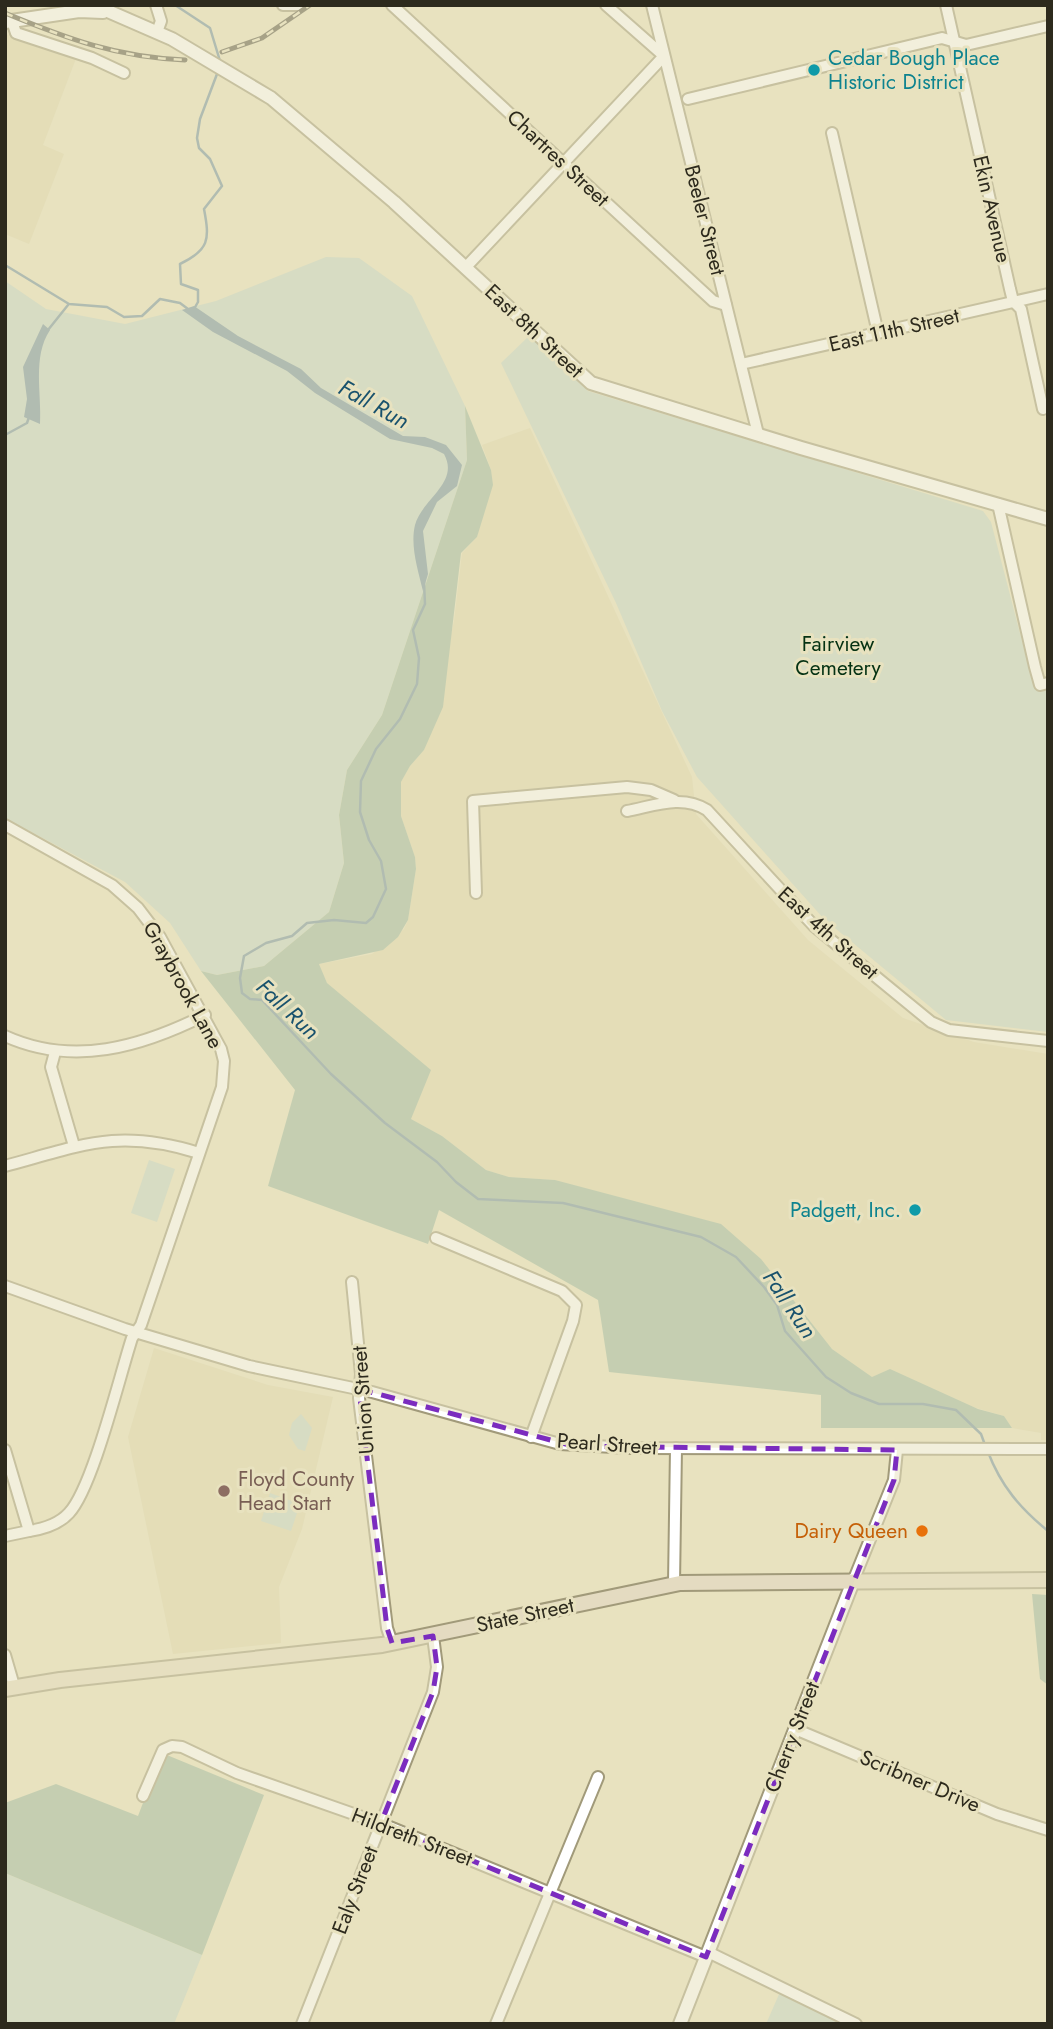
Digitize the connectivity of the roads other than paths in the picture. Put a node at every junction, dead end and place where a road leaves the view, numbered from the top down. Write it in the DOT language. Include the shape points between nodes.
graph roads {
  1 [pos="156,5"];
  2 [pos="283,5"];
  3 [pos="299,5"];
  4 [pos="392,5"];
  5 [pos="606,5"];
  6 [pos="652,5"];
  7 [pos="946,5"];
  8 [pos="99,9"];
  9 [pos="8,22"];
  10 [pos="1048,26"];
  11 [pos="156,32"];
  12 [pos="954,42"];
  13 [pos="664,56"];
  14 [pos="124,73"];
  15 [pos="688,99"];
  16 [pos="832,133"];
  17 [pos="564,163"];
  18 [pos="466,267"];
  19 [pos="1048,294"];
  20 [pos="1013,301"];
  21 [pos="726,305"];
  22 [pos="878,333"];
  23 [pos="741,364"];
  24 [pos="1043,409"];
  25 [pos="758,434"];
  26 [pos="998,504"];
  27 [pos="1048,519"];
  28 [pos="1044,684"];
  29 [pos="677,801"];
  30 [pos="627,811"];
  31 [pos="5,825"];
  32 [pos="476,893"];
  33 [pos="205,1015"];
  34 [pos="5,1036"];
  35 [pos="1048,1041"];
  36 [pos="55,1052"];
  37 [pos="74,1146"];
  38 [pos="199,1153"];
  39 [pos="5,1166"];
  40 [pos="436,1238"];
  41 [pos="352,1282"];
  42 [pos="5,1286"];
  43 [pos="139,1332"];
  44 [pos="359,1389"];
  45 [pos="531,1437"];
  46 [pos="676,1448"];
  47 [pos="1048,1449"];
  48 [pos="5,1450"];
  49 [pos="897,1450"];
  50 [pos="29,1531"];
  51 [pos="5,1536"];
  52 [pos="855,1579"];
  53 [pos="1048,1580"];
  54 [pos="674,1584"];
  55 [pos="433,1636"];
  56 [pos="392,1643"];
  57 [pos="5,1655"];
  58 [pos="10,1688"];
  59 [pos="795,1729"];
  60 [pos="598,1777"];
  61 [pos="142,1796"];
  62 [pos="381,1823"];
  63 [pos="1048,1830"];
  64 [pos="549,1891"];
  65 [pos="707,1955"];
  66 [pos="302,2024"];
  67 [pos="496,2024"];
  68 [pos="680,2024"];
  69 [pos="856,2024"];
  1 -- 11 [label="street" via="161,21"];
  2 -- 3 [label="street"];
  4 -- 17 [label="street, Chartres Street"];
  5 -- 13 [label="street"];
  6 -- 13 [label="street, Beeler Street"];
  7 -- 12 [label="street, Ekin Avenue"];
  8 -- 9 [label="street"];
  8 -- 11 [label="street, East 8th Street"];
  9 -- 14 [label="street" via="16,33"];
  10 -- 12 [label="street" via="966,44"];
  11 -- 18 [label="street, East 8th Street" via="271,98"];
  12 -- 15 [label="street" via="942,38"];
  12 -- 20 [label="street, Ekin Avenue"];
  13 -- 17 [label="street"];
  13 -- 21 [label="street, Beeler Street"];
  16 -- 22 [label="street"];
  17 -- 18 [label="street"];
  17 -- 21 [label="street, Chartres Street" via="713,300"];
  18 -- 25 [label="street, East 8th Street" via="590,383"];
  19 -- 20 [label="street, East 11th Street"];
  20 -- 22 [label="street, East 11th Street"];
  20 -- 24 [label="street, Ekin Avenue" via="1021,309"];
  21 -- 23 [label="street, Beeler Street"];
  22 -- 23 [label="street, East 11th Street"];
  23 -- 25 [label="street, Beeler Street"];
  25 -- 26 [label="street, East 8th Street"];
  26 -- 27 [label="street, East 8th Street"];
  26 -- 28 [label="street" via="1004,545"];
  29 -- 30 [label="street"];
  29 -- 32 [label="street, East 4th Street" via="630,787 472,801"];
  29 -- 35 [label="street, East 4th Street" via="707,810 814,926 931,1022 949,1030"];
  31 -- 33 [label="street, Graybrook Lane" via="126,896 160,937"];
  33 -- 36 [label="street" via="120,1047 92,1053"];
  33 -- 38 [label="street, Graybrook Lane" via="218,1038 224,1073"];
  34 -- 36 [label="street"];
  36 -- 37 [label="street" via="51,1067"];
  37 -- 38 [label="street" via="131,1138"];
  37 -- 39 [label="street"];
  38 -- 43 [label="street, Graybrook Lane"];
  40 -- 45 [label="street" via="562,1291 576,1305"];
  41 -- 44 [label="street, Union Street"];
  42 -- 43 [label="street, Pearl Street"];
  43 -- 44 [label="street, Pearl Street" via="253,1367"];
  43 -- 50 [label="street, Graybrook Lane" via="132,1338 77,1503 54,1524"];
  44 -- 45 [label="street, Pearl Street"];
  44 -- 56 [label="street, Union Street"];
  45 -- 46 [label="street, Pearl Street" via="573,1446"];
  46 -- 49 [label="street, Pearl Street"];
  46 -- 54 [label="street"];
  47 -- 49 [label="street, Pearl Street"];
  48 -- 50 [label="street"];
  49 -- 52 [label="street, Cherry Street" via="894,1480"];
  50 -- 51 [label="street, Graybrook Lane"];
  52 -- 53 [label="main road, State Street"];
  52 -- 54 [label="main road, State Street"];
  52 -- 59 [label="street, Cherry Street"];
  54 -- 55 [label="main road, State Street"];
  55 -- 56 [label="main road, State Street"];
  55 -- 62 [label="street, Ealy Street" via="437,1667 433,1692"];
  56 -- 58 [label="main road, State Street"];
  57 -- 58 [label="street"];
  59 -- 63 [label="street, Scribner Drive" via="997,1814"];
  59 -- 65 [label="street, Cherry Street"];
  60 -- 64 [label="street"];
  61 -- 62 [label="street, Hildreth Street" via="161,1753 177,1746 237,1773"];
  62 -- 64 [label="street, Hildreth Street"];
  62 -- 66 [label="street, Ealy Street"];
  64 -- 65 [label="street, Hildreth Street"];
  64 -- 67 [label="street"];
  65 -- 68 [label="street, Cherry Street"];
  65 -- 69 [label="street, Hildreth Street"];
}
